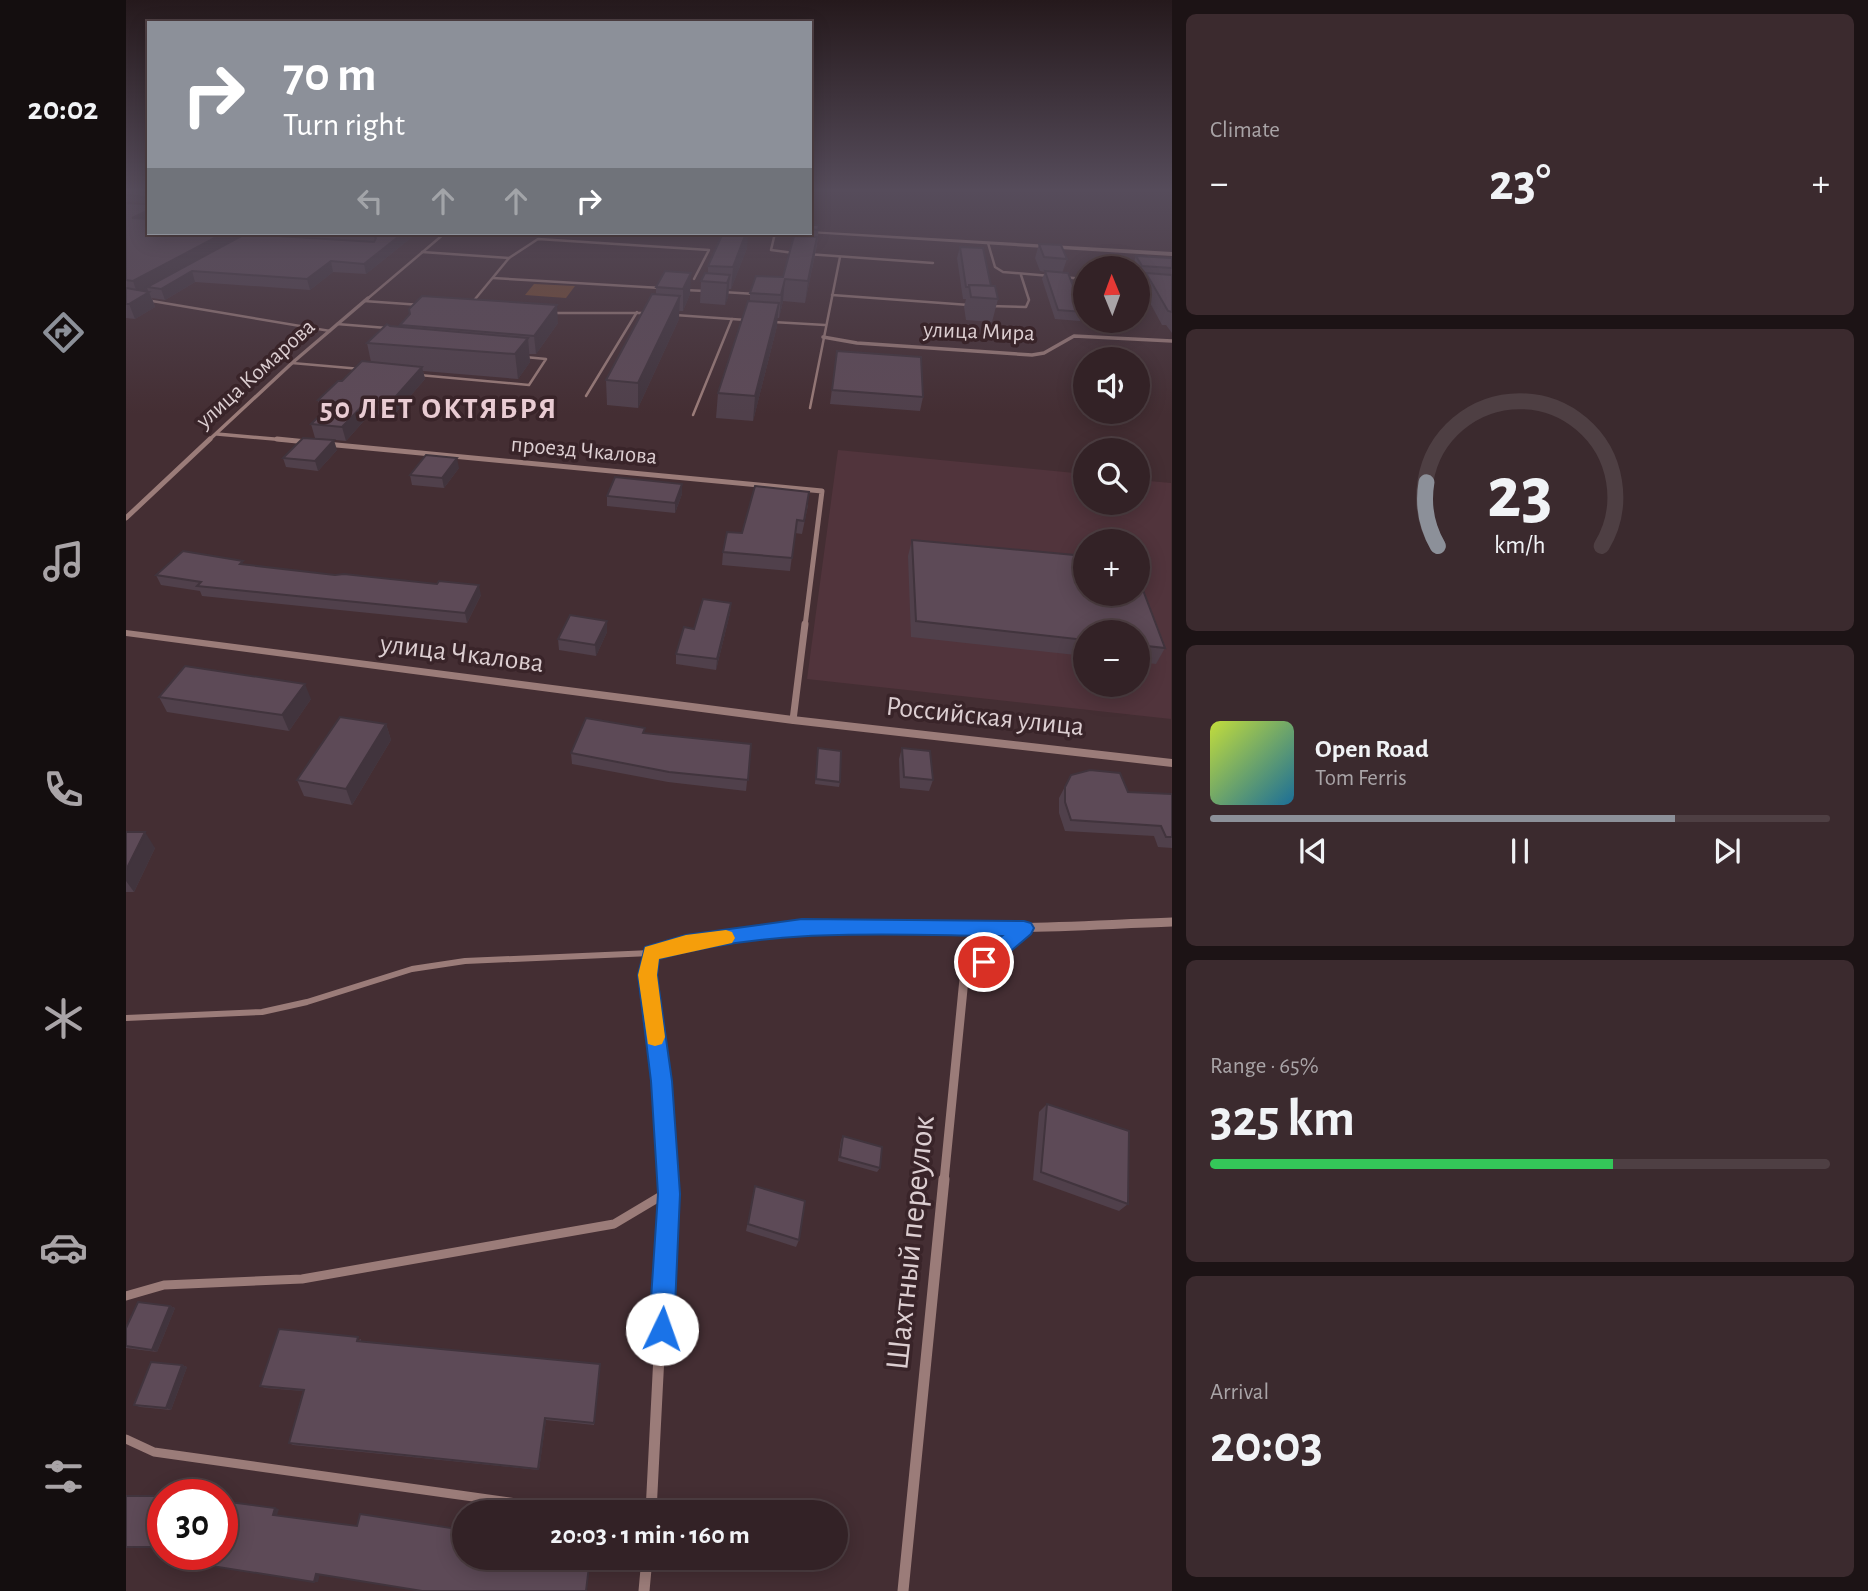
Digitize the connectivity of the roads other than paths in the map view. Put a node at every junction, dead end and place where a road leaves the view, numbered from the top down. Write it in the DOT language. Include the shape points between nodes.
graph roads {
  1 [pos="407,265"];
  2 [pos="503,265"];
  3 [pos="701,265"];
  4 [pos="838,265"];
  5 [pos="994,265"];
  6 [pos="1021,275"];
  7 [pos="1073,277"];
  8 [pos="493,278"];
  9 [pos="694,279"];
  10 [pos="668,289"];
  11 [pos="681,290"];
  12 [pos="708,291"];
  13 [pos="721,292"];
  14 [pos="153,293"];
  15 [pos="762,295"];
  16 [pos="832,295"];
  17 [pos="365,301"];
  18 [pos="429,305"];
  19 [pos="974,305"];
  20 [pos="986,306"];
  21 [pos="481,308"];
  22 [pos="543,312"];
  23 [pos="637,312"];
  24 [pos="651,313"];
  25 [pos="664,314"];
  26 [pos="732,319"];
  27 [pos="758,321"];
  28 [pos="772,322"];
  29 [pos="337,324"];
  30 [pos="825,325"];
  31 [pos="398,329"];
  32 [pos="330,331"];
  33 [pos="823,337"];
  34 [pos="1171,341"];
  35 [pos="519,357"];
  36 [pos="292,363"];
  37 [pos="371,370"];
  38 [pos="410,374"];
  39 [pos="586,396"];
  40 [pos="810,408"];
  41 [pos="693,415"];
  42 [pos="217,433"];
  43 [pos="126,518"];
  44 [pos="126,633"];
  45 [pos="793,720"];
  46 [pos="1171,763"];
  47 [pos="1171,922"];
  48 [pos="1024,928"];
  49 [pos="651,953"];
  50 [pos="126,1018"];
  51 [pos="669,1191"];
  52 [pos="126,1296"];
  53 [pos="126,1439"];
  54 [pos="495,1500"];
  55 [pos="652,1500"];
  56 [pos="646,1570"];
  57 [pos="644,1591"];
  58 [pos="903,1591"];
  1 -- 17 [label="street, улица Комарова"];
  2 -- 8 [label="lane"];
  3 -- 9 [label="lane"];
  4 -- 16 [label="lane"];
  5 -- 6 [label="street"];
  6 -- 7 [label="street"];
  6 -- 20 [label="lane" via="1029,300 1026,307"];
  8 -- 10 [label="lane"];
  8 -- 21 [label="lane" via="468,307"];
  11 -- 12 [label="lane"];
  13 -- 15 [label="lane"];
  14 -- 32 [label="lane" via="141,299"];
  16 -- 19 [label="lane"];
  16 -- 30 [label="lane"];
  17 -- 18 [label="lane"];
  17 -- 29 [label="street, улица Комарова"];
  22 -- 23 [label="lane"];
  23 -- 24 [label="lane"];
  23 -- 39 [label="lane"];
  25 -- 26 [label="lane"];
  26 -- 27 [label="lane"];
  26 -- 41 [label="lane"];
  28 -- 30 [label="lane"];
  29 -- 31 [label="lane"];
  29 -- 32 [label="street, улица Комарова"];
  30 -- 33 [label="lane"];
  32 -- 36 [label="street, улица Комарова"];
  33 -- 34 [label="street, улица Мира" via="1032,355 1074,336"];
  33 -- 40 [label="lane"];
  35 -- 38 [label="lane" via="546,359 529,384"];
  36 -- 37 [label="lane"];
  36 -- 42 [label="street, улица Комарова"];
  42 -- 43 [label="street, улица Комарова"];
  42 -- 45 [label="street, проезд Чкалова" via="822,491"];
  44 -- 45 [label="street, улица Чкалова"];
  45 -- 46 [label="street, Российская улица"];
  47 -- 48 [label="street"];
  48 -- 49 [label="street" via="802,927 686,943"];
  48 -- 58 [label="street, Шахтный переулок" via="964,979"];
  49 -- 50 [label="lane" via="465,961 412,969 262,1012"];
  49 -- 51 [label="street" via="647,975"];
  51 -- 52 [label="lane" via="614,1224 302,1279 164,1285"];
  51 -- 55 [label="street"];
  53 -- 54 [label="lane" via="154,1452"];
  56 -- 57 [label="street"];
}
